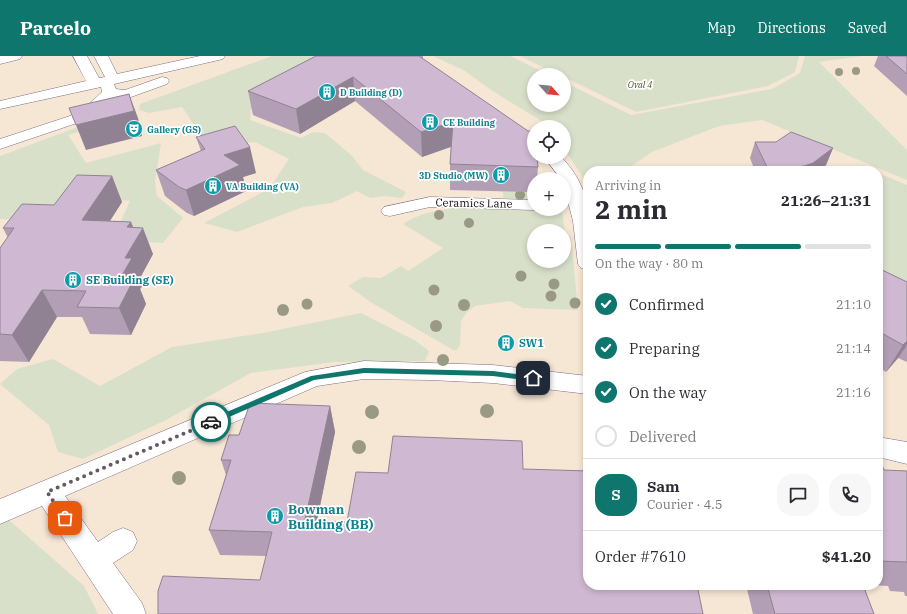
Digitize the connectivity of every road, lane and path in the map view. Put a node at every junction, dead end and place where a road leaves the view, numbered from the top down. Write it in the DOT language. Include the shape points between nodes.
graph roads {
  1 [pos="15,56"];
  2 [pos="80,56"];
  3 [pos="101,56"];
  4 [pos="218,56"];
  5 [pos="226,56"];
  6 [pos="0,60"];
  7 [pos="105,88"];
  8 [pos="0,105"];
  9 [pos="0,144"];
  10 [pos="560,164"];
  11 [pos="581,186"];
  12 [pos="527,205"];
  13 [pos="572,206"];
  14 [pos="390,211"];
  15 [pos="583,246"];
  16 [pos="583,383"];
  17 [pos="883,448"];
  18 [pos="907,453"];
  19 [pos="47,492"];
  20 [pos="0,512"];
  21 [pos="123,541"];
  22 [pos="94,560"];
  23 [pos="131,614"];
  1 -- 6 [label="street"];
  2 -- 7 [label="street"];
  3 -- 7 [label="street"];
  4 -- 7 [label="street"];
  5 -- 7 [label="street" via="224,59 126,94"];
  7 -- 8 [label="street" via="82,97 75,88"];
  7 -- 9 [label="street" via="91,110"];
  10 -- 11 [label="street"];
  11 -- 13 [label="street"];
  12 -- 14 [label="street, Ceramics Lane" via="430,202"];
  13 -- 15 [label="street"];
  16 -- 19 [label="street" via="493,374 423,371 364,370 313,378"];
  17 -- 18 [label="street"];
  19 -- 20 [label="street"];
  19 -- 22 [label="street"];
  21 -- 22 [label="street"];
  22 -- 23 [label="street"];
}
